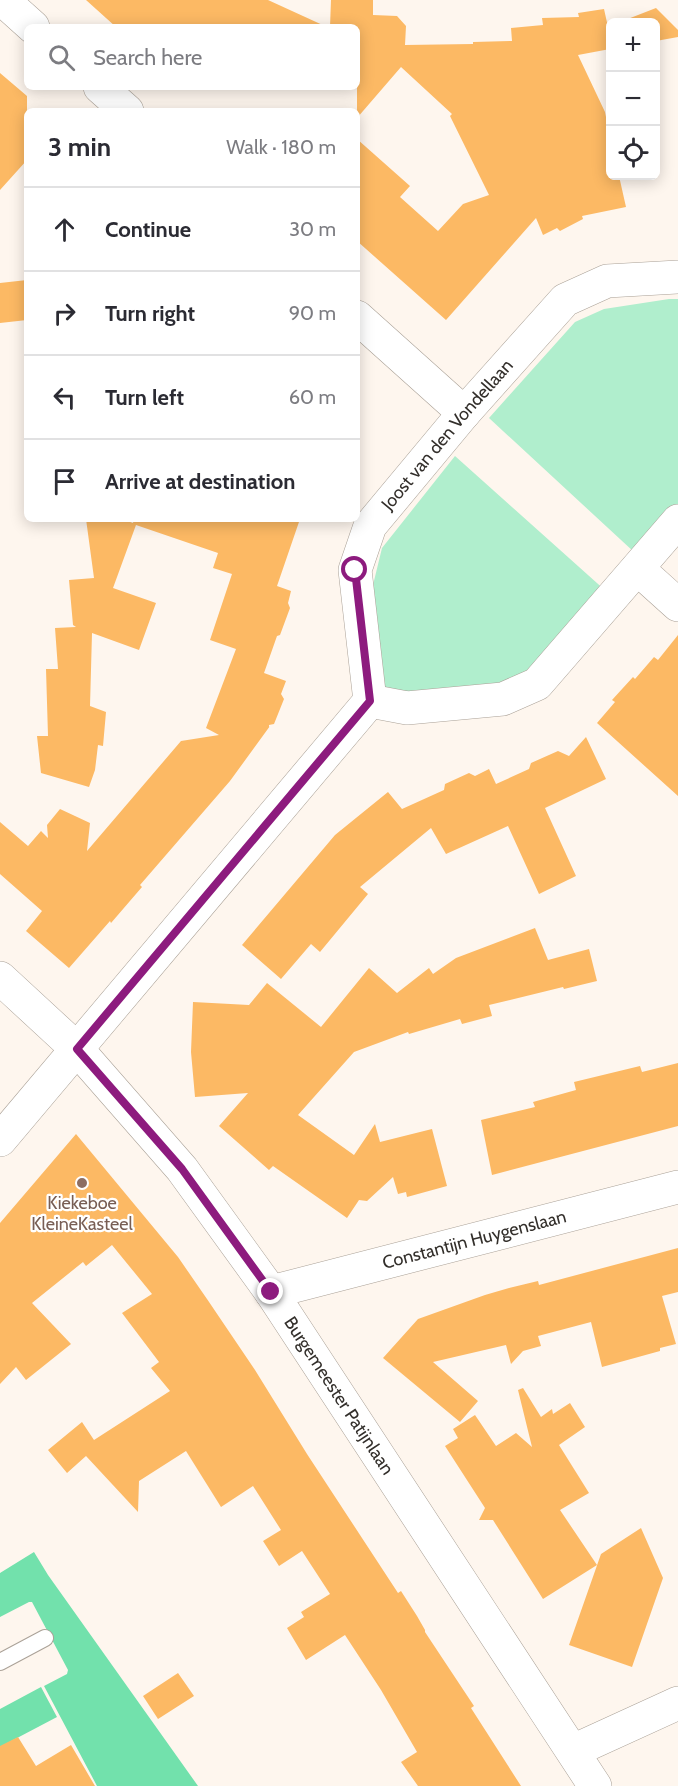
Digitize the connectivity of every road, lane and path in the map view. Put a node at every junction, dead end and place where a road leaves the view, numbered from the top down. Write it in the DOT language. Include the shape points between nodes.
graph roads {
  1 [pos="3,0"];
  2 [pos="30,24"];
  3 [pos="103,90"];
  4 [pos="124,108"];
  5 [pos="678,277"];
  6 [pos="360,320"];
  7 [pos="464,413"];
  8 [pos="678,522"];
  9 [pos="638,570"];
  10 [pos="678,605"];
  11 [pos="370,701"];
  12 [pos="0,978"];
  13 [pos="77,1049"];
  14 [pos="0,1140"];
  15 [pos="678,1187"];
  16 [pos="271,1292"];
  17 [pos="45,1638"];
  18 [pos="0,1662"];
  19 [pos="678,1703"];
  20 [pos="573,1750"];
  21 [pos="595,1786"];
  1 -- 2 [label="street"];
  3 -- 4 [label="street"];
  5 -- 7 [label="street, Joost van den Vondellaan" via="607,281 565,300"];
  6 -- 7 [label="street"];
  7 -- 11 [label="street, Joost van den Vondellaan" via="370,526 355,570"];
  8 -- 9 [label="street"];
  9 -- 10 [label="street"];
  9 -- 11 [label="street" via="537,684 503,699 407,708"];
  11 -- 13 [label="street"];
  12 -- 13 [label="street, Burgemeester Patijnlaan"];
  13 -- 14 [label="street"];
  13 -- 16 [label="street, Burgemeester Patijnlaan" via="182,1169"];
  15 -- 16 [label="street, Constantijn Huygenslaan"];
  16 -- 20 [label="street, Burgemeester Patijnlaan"];
  17 -- 18 [label="lane"];
  19 -- 20 [label="street"];
  20 -- 21 [label="street, Burgemeester Patijnlaan"];
}
